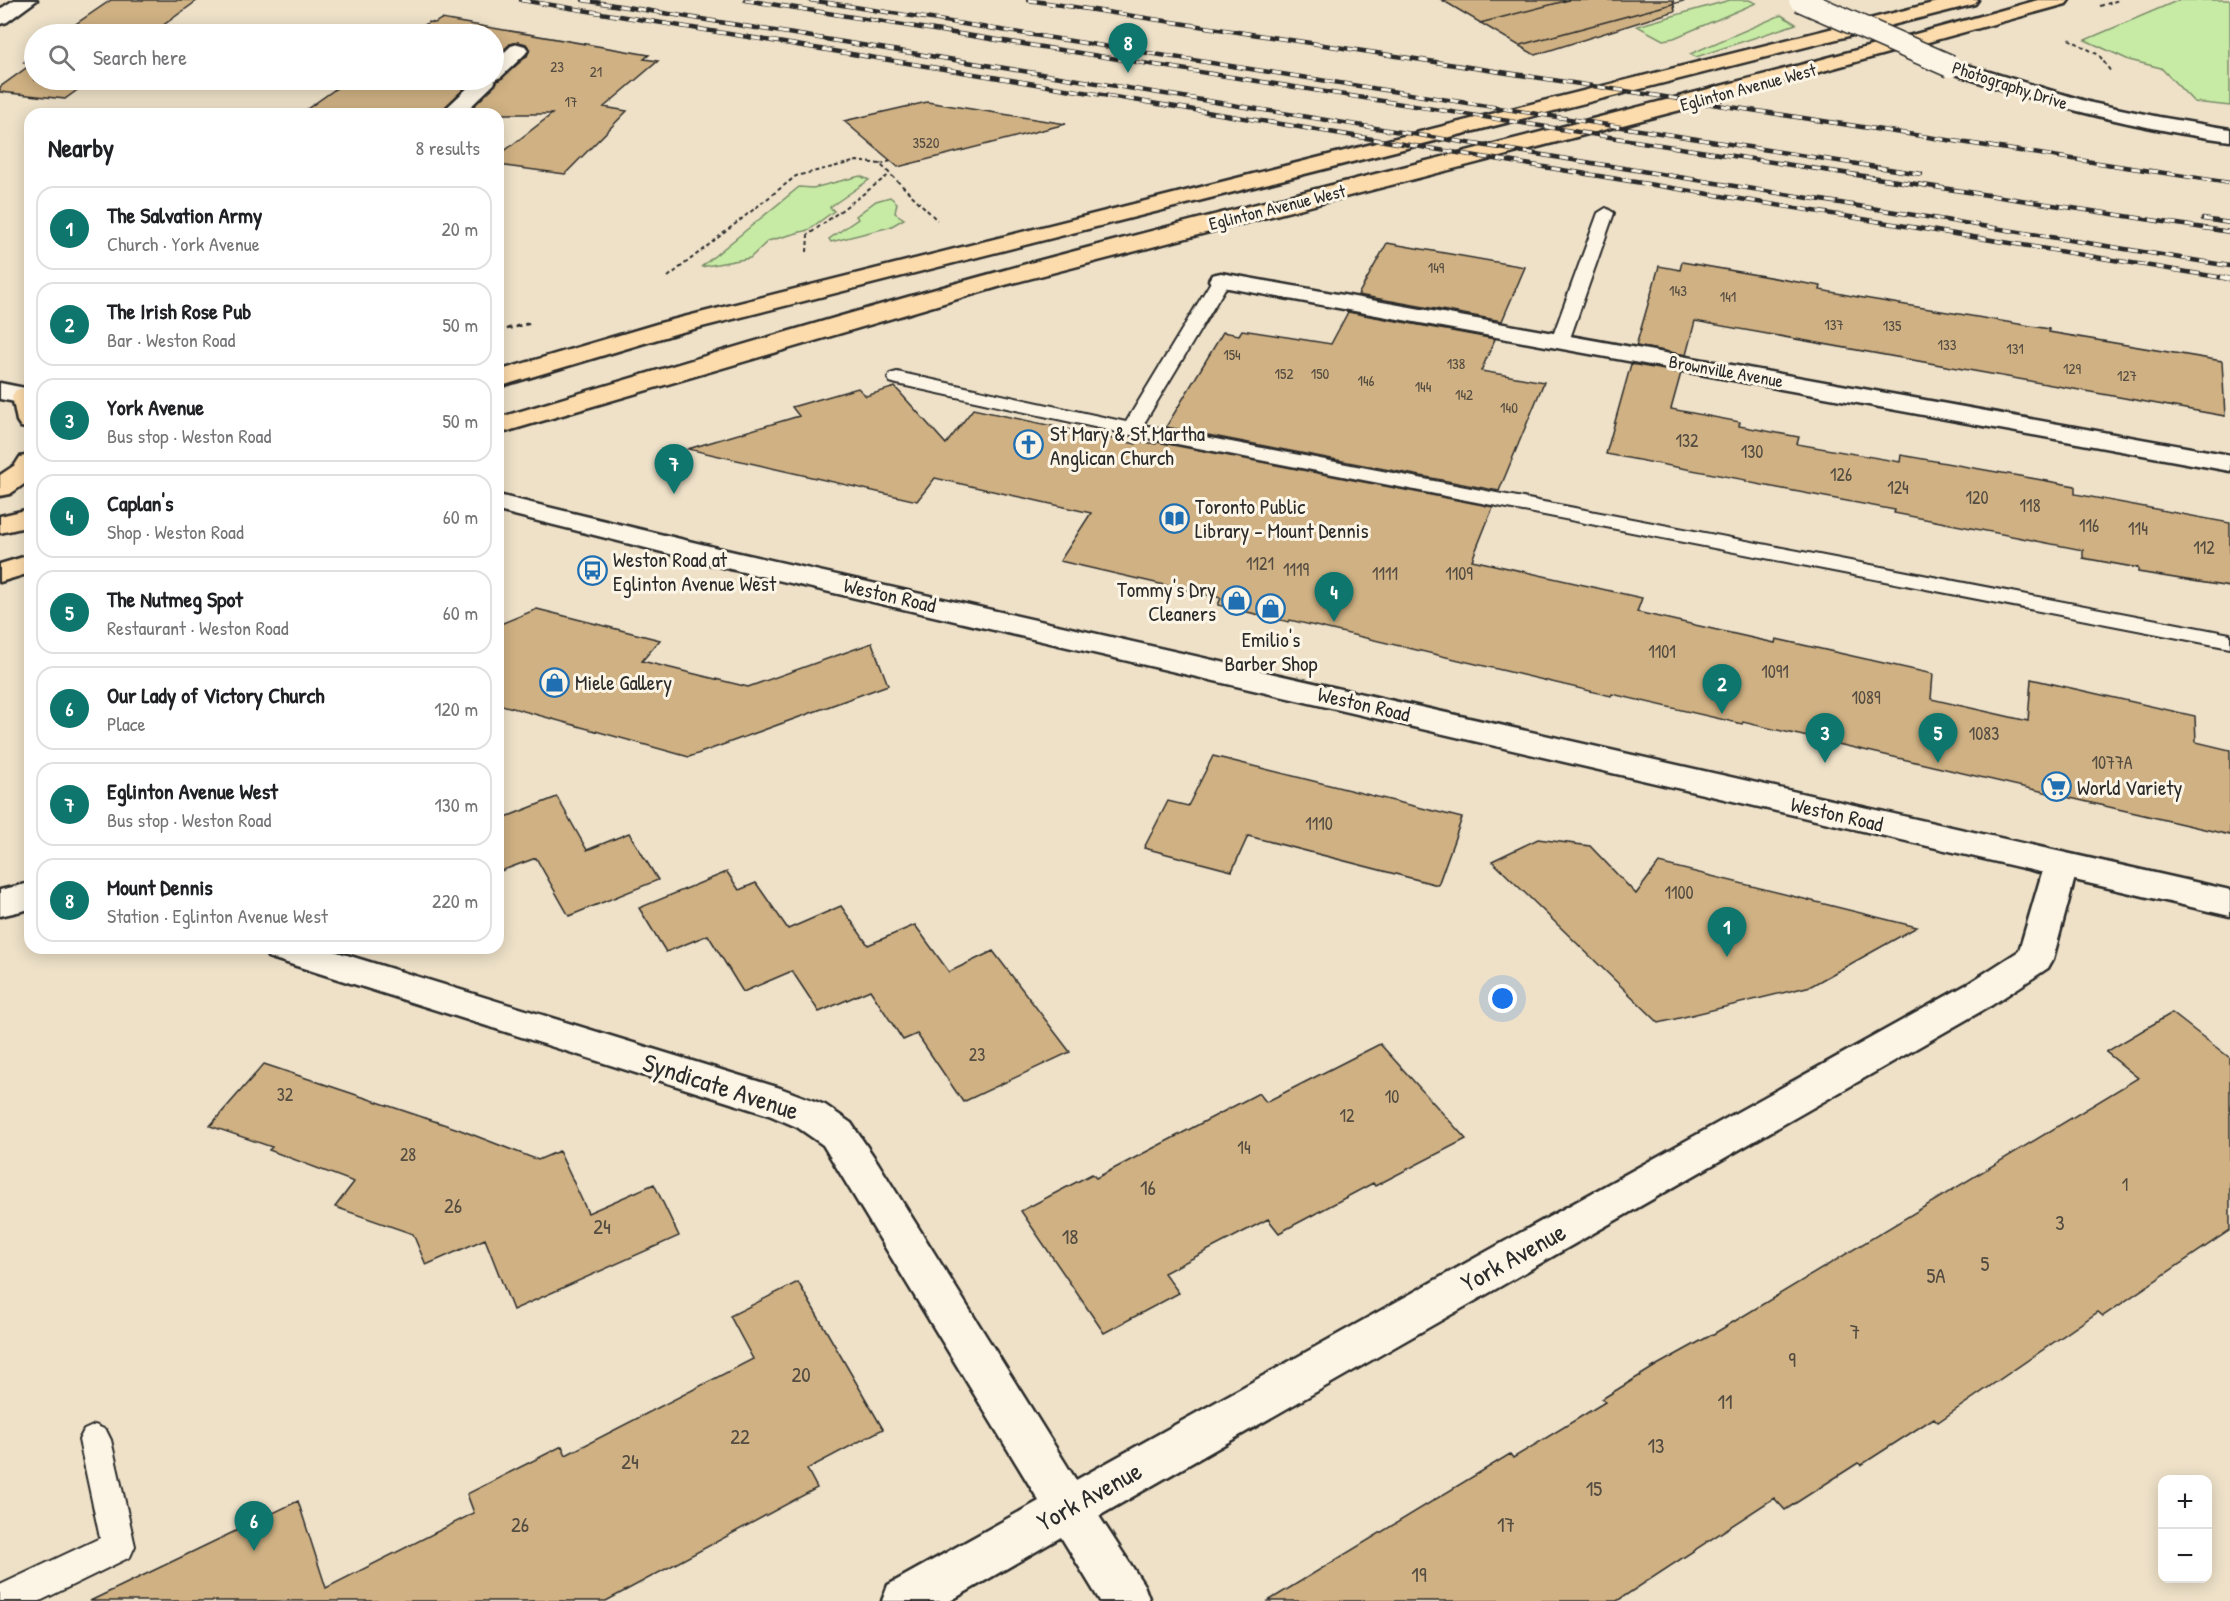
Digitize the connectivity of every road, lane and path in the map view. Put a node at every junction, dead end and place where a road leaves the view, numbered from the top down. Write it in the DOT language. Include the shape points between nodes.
graph roads {
  1 [pos="27,0"];
  2 [pos="1800,0"];
  3 [pos="1968,0"];
  4 [pos="2059,0"];
  5 [pos="0,18"];
  6 [pos="2068,38"];
  7 [pos="518,50"];
  8 [pos="504,63"];
  9 [pos="2106,80"];
  10 [pos="476,90"];
  11 [pos="457,108"];
  12 [pos="2230,135"];
  13 [pos="891,161"];
  14 [pos="880,164"];
  15 [pos="890,174"];
  16 [pos="1606,213"];
  17 [pos="938,220"];
  18 [pos="807,252"];
  19 [pos="668,277"];
  20 [pos="1221,280"];
  21 [pos="1560,341"];
  22 [pos="504,377"];
  23 [pos="897,378"];
  24 [pos="504,424"];
  25 [pos="1131,429"];
  26 [pos="2230,463"];
  27 [pos="24,471"];
  28 [pos="0,488"];
  29 [pos="504,504"];
  30 [pos="24,519"];
  31 [pos="0,525"];
  32 [pos="24,566"];
  33 [pos="0,573"];
  34 [pos="2230,641"];
  35 [pos="2061,866"];
  36 [pos="24,897"];
  37 [pos="0,903"];
  38 [pos="2230,903"];
  39 [pos="300,954"];
  40 [pos="94,1440"];
  41 [pos="1069,1508"];
  42 [pos="4,1601"];
  43 [pos="905,1601"];
  44 [pos="1127,1601"];
  1 -- 5 [label="street"];
  2 -- 12 [label="street, Photography Drive, bridge" via="1950,66 2059,102"];
  3 -- 22 [label="main road, Eglinton Avenue West" via="669,328"];
  4 -- 24 [label="main road, Eglinton Avenue West" via="1756,85 1063,261 777,341"];
  6 -- 9 [label="path" via="2099,55 2112,70"];
  7 -- 8 [label="street"];
  10 -- 11 [label="street"];
  13 -- 14 [label="path"];
  14 -- 15 [label="path"];
  14 -- 19 [label="path" via="857,161 796,176"];
  15 -- 17 [label="path"];
  15 -- 18 [label="path" via="808,235"];
  16 -- 21 [label="lane"];
  20 -- 21 [label="street, Brownville Avenue"];
  20 -- 25 [label="lane"];
  21 -- 26 [label="street, Brownville Avenue"];
  23 -- 25 [label="lane"];
  25 -- 34 [label="lane"];
  27 -- 28 [label="main road"];
  29 -- 35 [label="street, Weston Road"];
  30 -- 31 [label="main road"];
  32 -- 33 [label="main road"];
  35 -- 38 [label="street, Weston Road"];
  35 -- 41 [label="street, York Avenue" via="2035,959 1979,995"];
  36 -- 37 [label="street"];
  39 -- 41 [label="street, Syndicate Avenue" via="780,1103 811,1116 837,1134"];
  40 -- 42 [label="lane" via="118,1546"];
  41 -- 43 [label="street, York Avenue"];
  41 -- 44 [label="street, Syndicate Avenue"];
}
